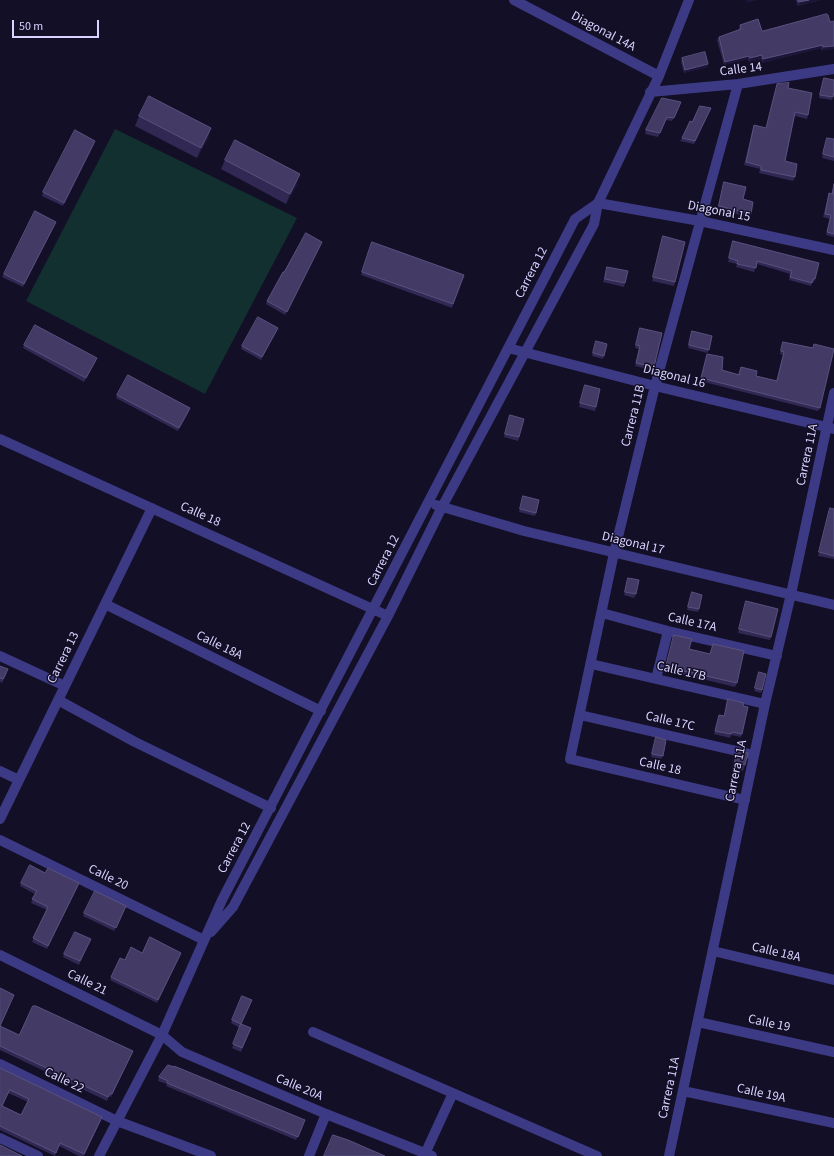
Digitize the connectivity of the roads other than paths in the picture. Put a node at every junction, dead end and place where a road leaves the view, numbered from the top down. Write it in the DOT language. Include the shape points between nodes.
graph roads {
  1 [pos="514,0"];
  2 [pos="689,0"];
  3 [pos="834,69"];
  4 [pos="659,76"];
  5 [pos="738,84"];
  6 [pos="650,92"];
  7 [pos="598,203"];
  8 [pos="700,221"];
  9 [pos="834,250"];
  10 [pos="508,348"];
  11 [pos="526,352"];
  12 [pos="654,386"];
  13 [pos="834,392"];
  14 [pos="830,428"];
  15 [pos="0,439"];
  16 [pos="428,503"];
  17 [pos="442,507"];
  18 [pos="152,508"];
  19 [pos="614,553"];
  20 [pos="791,594"];
  21 [pos="105,604"];
  22 [pos="834,605"];
  23 [pos="374,608"];
  24 [pos="602,612"];
  25 [pos="388,616"];
  26 [pos="668,631"];
  27 [pos="0,656"];
  28 [pos="776,656"];
  29 [pos="591,664"];
  30 [pos="656,679"];
  31 [pos="65,686"];
  32 [pos="58,700"];
  33 [pos="765,704"];
  34 [pos="321,711"];
  35 [pos="580,715"];
  36 [pos="754,755"];
  37 [pos="570,759"];
  38 [pos="0,771"];
  39 [pos="19,780"];
  40 [pos="745,800"];
  41 [pos="271,808"];
  42 [pos="0,819"];
  43 [pos="0,840"];
  44 [pos="204,940"];
  45 [pos="713,951"];
  46 [pos="0,955"];
  47 [pos="834,980"];
  48 [pos="698,1022"];
  49 [pos="313,1032"];
  50 [pos="162,1034"];
  51 [pos="834,1052"];
  52 [pos="0,1064"];
  53 [pos="683,1091"];
  54 [pos="453,1093"];
  55 [pos="326,1114"];
  56 [pos="117,1121"];
  57 [pos="834,1123"];
  58 [pos="0,1138"];
  59 [pos="427,1155"];
  60 [pos="38,1156"];
  61 [pos="99,1156"];
  62 [pos="211,1156"];
  63 [pos="309,1156"];
  64 [pos="597,1156"];
  65 [pos="669,1156"];
  1 -- 4 [label="street, Diagonal 14A"];
  2 -- 4 [label="street, Carrera 12"];
  3 -- 5 [label="street, Calle 14"];
  4 -- 6 [label="street, Carrera 12"];
  5 -- 6 [label="street, Calle 14"];
  5 -- 8 [label="street, Carrera 11B"];
  6 -- 7 [label="street, Carrera 12"];
  7 -- 8 [label="street, Diagonal 15"];
  7 -- 10 [label="street, Carrera 12" via="574,219"];
  7 -- 11 [label="street, Carrera 12" via="594,224"];
  8 -- 9 [label="street, Diagonal 15"];
  8 -- 12 [label="street, Carrera 11B"];
  10 -- 11 [label="street, Diagonal 16"];
  10 -- 16 [label="street, Carrera 12"];
  11 -- 12 [label="street, Diagonal 16"];
  11 -- 17 [label="street, Carrera 12"];
  12 -- 14 [label="street, Diagonal 16"];
  12 -- 19 [label="street, Carrera 11B"];
  13 -- 14 [label="street, Carrera 11A"];
  14 -- 20 [label="street, Carrera 11A"];
  15 -- 18 [label="street, Calle 18"];
  16 -- 17 [label="street, Diagonal 17"];
  16 -- 23 [label="street, Carrera 12"];
  17 -- 19 [label="street, Diagonal 17"];
  17 -- 25 [label="street, Carrera 12"];
  18 -- 21 [label="street, Carrera 13"];
  18 -- 23 [label="street, Calle 18"];
  19 -- 20 [label="street, Diagonal 17"];
  19 -- 24 [label="street, Carrera 11B"];
  20 -- 22 [label="street, Diagonal 17"];
  20 -- 28 [label="street, Carrera 11A"];
  21 -- 31 [label="street, Carrera 13"];
  21 -- 34 [label="street, Calle 18A"];
  23 -- 25 [label="street, Calle 18"];
  23 -- 34 [label="street, Carrera 12"];
  24 -- 26 [label="street, Calle 17A"];
  24 -- 29 [label="street, Carrera 11B"];
  25 -- 44 [label="street, Carrera 12" via="233,907"];
  26 -- 28 [label="street, Calle 17A"];
  26 -- 30 [label="street"];
  27 -- 31 [label="street"];
  28 -- 33 [label="street, Carrera 11A"];
  29 -- 30 [label="street, Calle 17B"];
  29 -- 35 [label="street, Carrera 11B"];
  30 -- 33 [label="street, Calle 17B"];
  31 -- 32 [label="street, Carrera 13"];
  32 -- 39 [label="street, Carrera 13"];
  32 -- 41 [label="street" via="135,742"];
  33 -- 36 [label="street, Carrera 11A"];
  34 -- 41 [label="street, Carrera 12"];
  35 -- 36 [label="street, Calle 17C"];
  35 -- 37 [label="street, Carrera 11B"];
  36 -- 40 [label="street, Carrera 11A"];
  37 -- 40 [label="street, Calle 18"];
  38 -- 39 [label="street"];
  39 -- 42 [label="street, Carrera 13"];
  40 -- 45 [label="street, Carrera 11A"];
  41 -- 44 [label="street, Carrera 12" via="222,900"];
  43 -- 44 [label="street, Calle 20"];
  44 -- 50 [label="street, Carrera 12"];
  45 -- 47 [label="street, Calle 18A"];
  45 -- 48 [label="street, Carrera 11A"];
  46 -- 50 [label="street, Calle 21"];
  48 -- 51 [label="street, Calle 19"];
  48 -- 53 [label="street, Carrera 11A"];
  49 -- 54 [label="street"];
  50 -- 55 [label="street, Calle 20A" via="182,1052"];
  50 -- 56 [label="street, Carrera 12"];
  52 -- 56 [label="street, Calle 22"];
  53 -- 57 [label="street, Calle 19A"];
  53 -- 65 [label="street, Carrera 11A"];
  54 -- 59 [label="street"];
  54 -- 64 [label="street"];
  55 -- 59 [label="street, Calle 20A"];
  55 -- 63 [label="street"];
  56 -- 61 [label="street, Carrera 12"];
  56 -- 62 [label="street"];
  58 -- 60 [label="street"];
}
